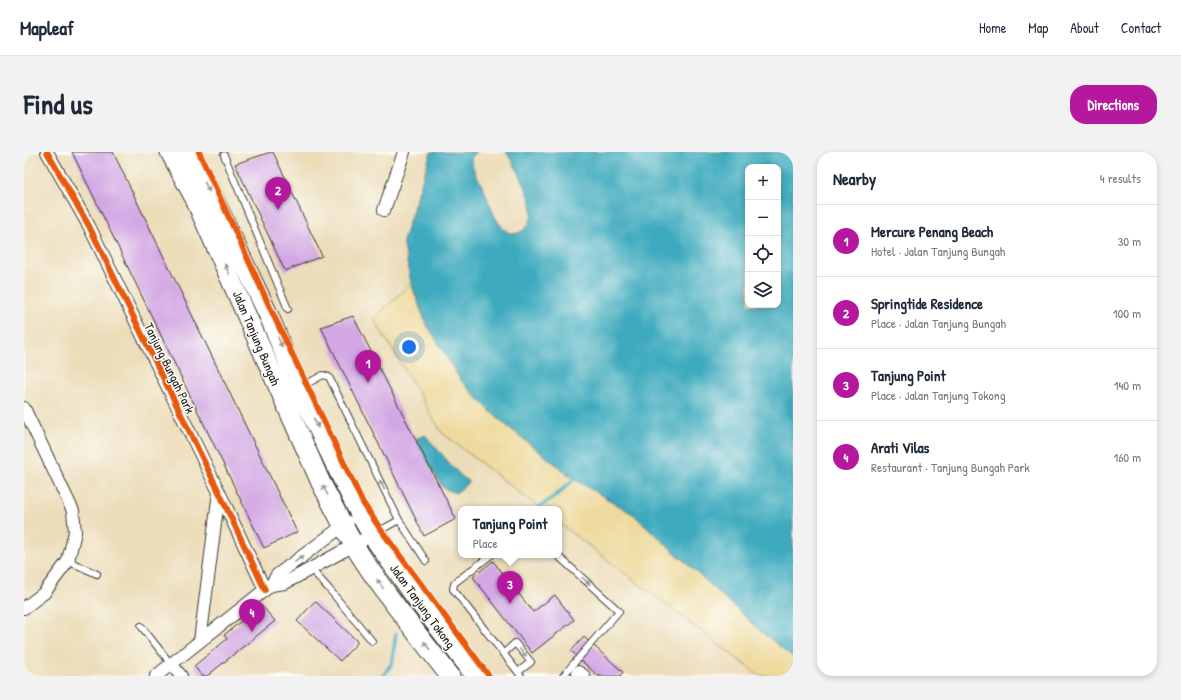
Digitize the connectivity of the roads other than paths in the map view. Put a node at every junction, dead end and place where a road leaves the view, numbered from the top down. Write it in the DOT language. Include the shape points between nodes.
graph roads {
  1 [pos="47,152"];
  2 [pos="170,152"];
  3 [pos="190,152"];
  4 [pos="404,152"];
  5 [pos="224,155"];
  6 [pos="384,210"];
  7 [pos="288,308"];
  8 [pos="299,388"];
  9 [pos="24,408"];
  10 [pos="219,492"];
  11 [pos="360,514"];
  12 [pos="399,520"];
  13 [pos="343,525"];
  14 [pos="372,535"];
  15 [pos="354,546"];
  16 [pos="487,558"];
  17 [pos="560,558"];
  18 [pos="68,561"];
  19 [pos="426,561"];
  20 [pos="311,569"];
  21 [pos="97,574"];
  22 [pos="268,588"];
  23 [pos="24,608"];
  24 [pos="141,626"];
  25 [pos="200,641"];
  26 [pos="372,641"];
  27 [pos="503,654"];
  28 [pos="171,664"];
  29 [pos="520,674"];
  30 [pos="156,676"];
  31 [pos="181,676"];
  32 [pos="450,676"];
  33 [pos="476,676"];
  34 [pos="563,676"];
  1 -- 10 [label="street, Tanjung Bungah Park" via="89,226"];
  13 -- 2 [label="main road, Jalan Tanjung Bungah, one-way" via="321,482 194,196"];
  3 -- 8 [label="main road, Jalan Tanjung Bungah, one-way" via="266,309"];
  4 -- 6 [label="street"];
  5 -- 7 [label="lane"];
  8 -- 11 [label="main road, Jalan Tanjung Bungah, one-way"];
  12 -- 8 [label="lane, one-way" via="329,377 323,375"];
  9 -- 18 [label="street" via="73,511 75,532"];
  10 -- 22 [label="street, Tanjung Bungah Park"];
  10 -- 25 [label="street"];
  11 -- 13 [label="street"];
  11 -- 14 [label="main road, Jalan Tanjung Bungah"];
  12 -- 14 [label="lane"];
  12 -- 19 [label="lane"];
  13 -- 15 [label="main road, Jalan Tanjung Bungah"];
  22 -- 13 [label="street, one-way" via="277,575"];
  14 -- 15 [label="street"];
  14 -- 33 [label="main road, Jalan Tanjung Tokong"];
  15 -- 20 [label="street"];
  32 -- 15 [label="main road, Jalan Tanjung Tokong, one-way"];
  16 -- 27 [label="lane" via="457,580 453,589"];
  17 -- 34 [label="lane, one-way" via="619,611"];
  18 -- 21 [label="lane"];
  18 -- 23 [label="street" via="44,592"];
  20 -- 22 [label="street" via="285,583"];
  20 -- 26 [label="lane"];
  22 -- 25 [label="street"];
  24 -- 28 [label="lane"];
  25 -- 28 [label="street"];
  27 -- 29 [label="lane"];
  27 -- 29 [label="lane, one-way" via="515,643 531,662"];
  28 -- 30 [label="street"];
  28 -- 31 [label="street"];
}
